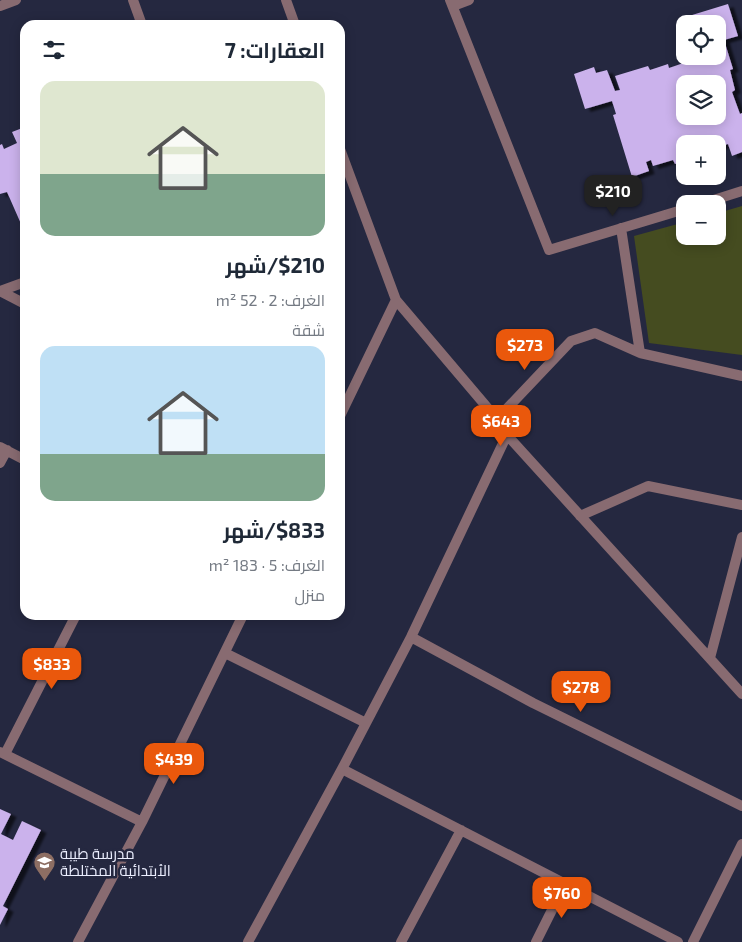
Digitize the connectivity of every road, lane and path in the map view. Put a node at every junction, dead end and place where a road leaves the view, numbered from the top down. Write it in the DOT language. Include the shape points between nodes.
graph roads {
  1 [pos="16,0"];
  2 [pos="132,0"];
  3 [pos="469,0"];
  4 [pos="289,1"];
  5 [pos="451,3"];
  6 [pos="0,6"];
  7 [pos="140,20"];
  8 [pos="294,20"];
  9 [pos="345,172"];
  10 [pos="742,191"];
  11 [pos="726,196"];
  12 [pos="676,212"];
  13 [pos="620,228"];
  14 [pos="20,284"];
  15 [pos="396,300"];
  16 [pos="20,301"];
  17 [pos="640,353"];
  18 [pos="742,376"];
  19 [pos="345,406"];
  20 [pos="497,419"];
  21 [pos="507,435"];
  22 [pos="3,449"];
  23 [pos="20,458"];
  24 [pos="0,463"];
  25 [pos="742,505"];
  26 [pos="580,516"];
  27 [pos="742,537"];
  28 [pos="73,620"];
  29 [pos="240,620"];
  30 [pos="411,637"];
  31 [pos="224,653"];
  32 [pos="710,658"];
  33 [pos="742,694"];
  34 [pos="366,723"];
  35 [pos="2,753"];
  36 [pos="342,769"];
  37 [pos="742,806"];
  38 [pos="142,822"];
  39 [pos="461,830"];
  40 [pos="742,844"];
  41 [pos="565,884"];
  42 [pos="78,942"];
  43 [pos="248,942"];
  44 [pos="401,942"];
  45 [pos="536,942"];
  46 [pos="678,942"];
  47 [pos="693,942"];
  1 -- 6 [label="street"];
  2 -- 7 [label="street"];
  3 -- 5 [label="street"];
  4 -- 8 [label="street"];
  5 -- 13 [label="street" via="549,250"];
  9 -- 15 [label="street"];
  10 -- 11 [label="street"];
  12 -- 13 [label="street"];
  13 -- 17 [label="street"];
  14 -- 16 [label="street" via="0,291"];
  15 -- 19 [label="street"];
  15 -- 20 [label="street"];
  17 -- 18 [label="street"];
  17 -- 20 [label="street" via="595,333 571,341"];
  20 -- 21 [label="street"];
  21 -- 26 [label="street"];
  21 -- 30 [label="street"];
  22 -- 23 [label="street"];
  22 -- 24 [label="street"];
  25 -- 26 [label="street" via="648,486"];
  26 -- 32 [label="street"];
  27 -- 32 [label="street"];
  28 -- 35 [label="street"];
  29 -- 31 [label="street"];
  30 -- 34 [label="street"];
  30 -- 37 [label="street" via="533,703"];
  31 -- 34 [label="street"];
  31 -- 38 [label="street"];
  32 -- 33 [label="street"];
  34 -- 36 [label="street"];
  35 -- 38 [label="street"];
  36 -- 39 [label="street"];
  36 -- 43 [label="street"];
  38 -- 42 [label="street"];
  39 -- 41 [label="street"];
  39 -- 44 [label="street"];
  40 -- 47 [label="street"];
  41 -- 45 [label="street"];
  41 -- 46 [label="street"];
}
